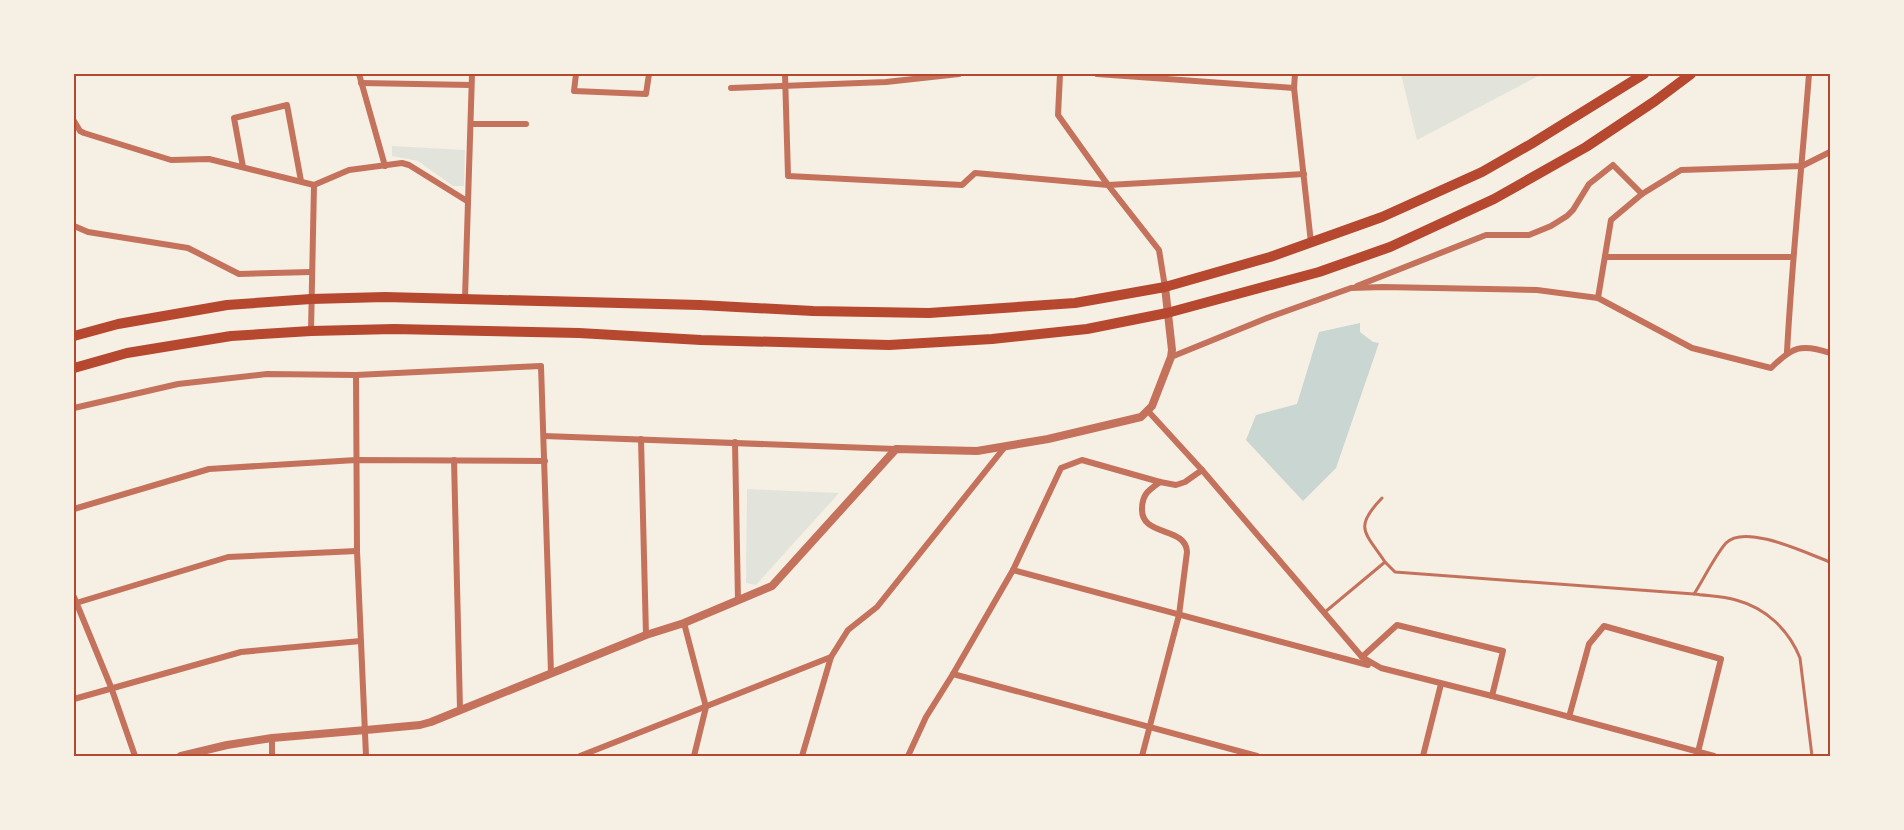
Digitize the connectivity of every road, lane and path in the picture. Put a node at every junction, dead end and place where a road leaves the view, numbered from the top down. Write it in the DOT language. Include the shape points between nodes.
graph roads {
  1 [pos="359,74"];
  2 [pos="471,74"];
  3 [pos="576,74"];
  4 [pos="649,74"];
  5 [pos="785,74"];
  6 [pos="959,74"];
  7 [pos="1060,74"];
  8 [pos="1097,74"];
  9 [pos="1294,74"];
  10 [pos="1644,74"];
  11 [pos="1691,74"];
  12 [pos="1809,74"];
  13 [pos="361,83"];
  14 [pos="471,85"];
  15 [pos="786,86"];
  16 [pos="731,88"];
  17 [pos="1294,88"];
  18 [pos="74,121"];
  19 [pos="471,124"];
  20 [pos="526,124"];
  21 [pos="1830,152"];
  22 [pos="385,166"];
  23 [pos="1802,166"];
  24 [pos="243,167"];
  25 [pos="1304,174"];
  26 [pos="301,182"];
  27 [pos="314,185"];
  28 [pos="1108,185"];
  29 [pos="1641,194"];
  30 [pos="467,201"];
  31 [pos="74,226"];
  32 [pos="1311,243"];
  33 [pos="1605,257"];
  34 [pos="1792,257"];
  35 [pos="311,272"];
  36 [pos="1165,287"];
  37 [pos="1351,288"];
  38 [pos="465,297"];
  39 [pos="1598,298"];
  40 [pos="311,299"];
  41 [pos="1167,313"];
  42 [pos="311,331"];
  43 [pos="74,336"];
  44 [pos="1786,352"];
  45 [pos="1830,353"];
  46 [pos="1171,357"];
  47 [pos="74,368"];
  48 [pos="356,375"];
  49 [pos="74,408"];
  50 [pos="1148,411"];
  51 [pos="544,436"];
  52 [pos="641,439"];
  53 [pos="735,442"];
  54 [pos="896,448"];
  55 [pos="1004,448"];
  56 [pos="356,460"];
  57 [pos="454,460"];
  58 [pos="545,460"];
  59 [pos="1202,470"];
  60 [pos="1160,482"];
  61 [pos="1382,498"];
  62 [pos="74,509"];
  63 [pos="357,551"];
  64 [pos="1385,562"];
  65 [pos="1830,562"];
  66 [pos="1013,570"];
  67 [pos="1694,594"];
  68 [pos="75,600"];
  69 [pos="738,601"];
  70 [pos="1323,613"];
  71 [pos="1179,615"];
  72 [pos="684,623"];
  73 [pos="646,635"];
  74 [pos="361,641"];
  75 [pos="831,657"];
  76 [pos="1362,657"];
  77 [pos="1381,668"];
  78 [pos="551,673"];
  79 [pos="953,674"];
  80 [pos="1441,684"];
  81 [pos="111,687"];
  82 [pos="1492,696"];
  83 [pos="74,699"];
  84 [pos="706,707"];
  85 [pos="460,709"];
  86 [pos="1569,717"];
  87 [pos="1149,728"];
  88 [pos="366,730"];
  89 [pos="272,738"];
  90 [pos="1698,752"];
  91 [pos="595,753"];
  92 [pos="135,756"];
  93 [pos="182,756"];
  94 [pos="272,756"];
  95 [pos="366,756"];
  96 [pos="580,756"];
  97 [pos="694,756"];
  98 [pos="802,756"];
  99 [pos="908,756"];
  100 [pos="1142,756"];
  101 [pos="1257,756"];
  102 [pos="1423,756"];
  103 [pos="1714,756"];
  104 [pos="1812,756"];
  1 -- 13 [label="street"];
  2 -- 14 [label="street"];
  3 -- 4 [label="street" via="574,91 646,94"];
  5 -- 15 [label="street"];
  6 -- 15 [label="street"];
  7 -- 28 [label="street" via="1058,115"];
  8 -- 17 [label="street"];
  9 -- 17 [label="street"];
  10 -- 32 [label="highway" via="1482,172 1382,217"];
  11 -- 41 [label="highway" via="1586,147 1494,199 1390,247 1319,272"];
  12 -- 23 [label="street"];
  13 -- 14 [label="street"];
  13 -- 22 [label="street"];
  14 -- 19 [label="street"];
  15 -- 16 [label="street"];
  15 -- 28 [label="street" via="788,176 962,185 975,173"];
  17 -- 25 [label="street"];
  18 -- 24 [label="street" via="84,133 171,160 209,159"];
  19 -- 20 [label="street"];
  19 -- 30 [label="street"];
  21 -- 23 [label="street"];
  22 -- 27 [label="street" via="350,170"];
  22 -- 30 [label="street" via="409,165"];
  23 -- 29 [label="street" via="1681,170"];
  23 -- 34 [label="street"];
  24 -- 26 [label="street"];
  24 -- 26 [label="street" via="234,118 287,105"];
  25 -- 28 [label="street"];
  25 -- 32 [label="street"];
  26 -- 27 [label="street"];
  27 -- 35 [label="street"];
  28 -- 36 [label="street" via="1159,250"];
  29 -- 33 [label="street" via="1611,220"];
  29 -- 37 [label="street" via="1613,165 1589,184 1573,210 1551,226 1529,235 1486,235"];
  30 -- 38 [label="street"];
  31 -- 35 [label="street" via="88,232 188,248 239,274"];
  32 -- 36 [label="highway"];
  33 -- 34 [label="street"];
  33 -- 39 [label="street"];
  34 -- 44 [label="street"];
  35 -- 40 [label="street"];
  36 -- 38 [label="highway" via="1075,303 929,313"];
  36 -- 41 [label="street"];
  37 -- 39 [label="street" via="1537,290"];
  37 -- 46 [label="street"];
  38 -- 40 [label="highway"];
  39 -- 44 [label="street" via="1692,348 1771,368"];
  40 -- 42 [label="street"];
  40 -- 43 [label="highway" via="227,305 118,324"];
  41 -- 42 [label="highway" via="1087,329 889,345 567,333"];
  41 -- 46 [label="street"];
  42 -- 47 [label="highway" via="231,336 127,353"];
  44 -- 45 [label="street" via="1798,348"];
  46 -- 50 [label="street"];
  48 -- 49 [label="street" via="267,374 189,383"];
  48 -- 51 [label="street" via="541,366"];
  48 -- 56 [label="street"];
  50 -- 55 [label="street" via="1141,417"];
  50 -- 59 [label="street"];
  51 -- 52 [label="street"];
  51 -- 58 [label="street"];
  52 -- 53 [label="street"];
  52 -- 73 [label="street"];
  53 -- 54 [label="street"];
  53 -- 69 [label="street"];
  54 -- 55 [label="street"];
  54 -- 69 [label="street" via="772,586"];
  55 -- 75 [label="street" via="877,607 848,630"];
  56 -- 57 [label="street"];
  56 -- 62 [label="street" via="209,469"];
  56 -- 63 [label="street"];
  57 -- 58 [label="street"];
  57 -- 85 [label="street"];
  58 -- 78 [label="street"];
  59 -- 60 [label="street" via="1180,484"];
  59 -- 70 [label="street"];
  60 -- 66 [label="street" via="1082,460 1060,468"];
  60 -- 71 [label="street" via="1145,493 1142,512 1149,525 1181,538 1186,546"];
  61 -- 64 [label="lane" via="1366,517 1364,528"];
  63 -- 68 [label="street" via="228,557"];
  63 -- 74 [label="street"];
  64 -- 67 [label="lane" via="1395,572"];
  64 -- 70 [label="lane"];
  65 -- 67 [label="lane" via="1758,536 1740,536 1726,543"];
  66 -- 71 [label="street"];
  66 -- 79 [label="street"];
  67 -- 104 [label="lane" via="1751,605 1788,634 1800,658"];
  68 -- 81 [label="street"];
  69 -- 72 [label="street"];
  70 -- 76 [label="street"];
  71 -- 77 [label="street"];
  71 -- 87 [label="street"];
  72 -- 73 [label="street"];
  72 -- 84 [label="street"];
  73 -- 78 [label="street"];
  74 -- 81 [label="street" via="241,652"];
  74 -- 88 [label="street"];
  75 -- 84 [label="street"];
  75 -- 98 [label="street"];
  76 -- 77 [label="street"];
  76 -- 82 [label="street" via="1397,626 1503,651"];
  77 -- 80 [label="street"];
  78 -- 85 [label="street"];
  79 -- 87 [label="street"];
  79 -- 99 [label="street"];
  80 -- 82 [label="street"];
  80 -- 102 [label="street"];
  81 -- 83 [label="street"];
  81 -- 92 [label="street"];
  82 -- 86 [label="street"];
  84 -- 91 [label="street"];
  84 -- 97 [label="street"];
  85 -- 88 [label="street" via="420,725"];
  86 -- 90 [label="street"];
  86 -- 90 [label="street" via="1589,644 1604,626 1721,659"];
  87 -- 100 [label="street"];
  87 -- 101 [label="street"];
  88 -- 89 [label="street"];
  88 -- 95 [label="street"];
  89 -- 93 [label="street"];
  89 -- 94 [label="street"];
  90 -- 103 [label="street"];
  91 -- 96 [label="street"];
}
